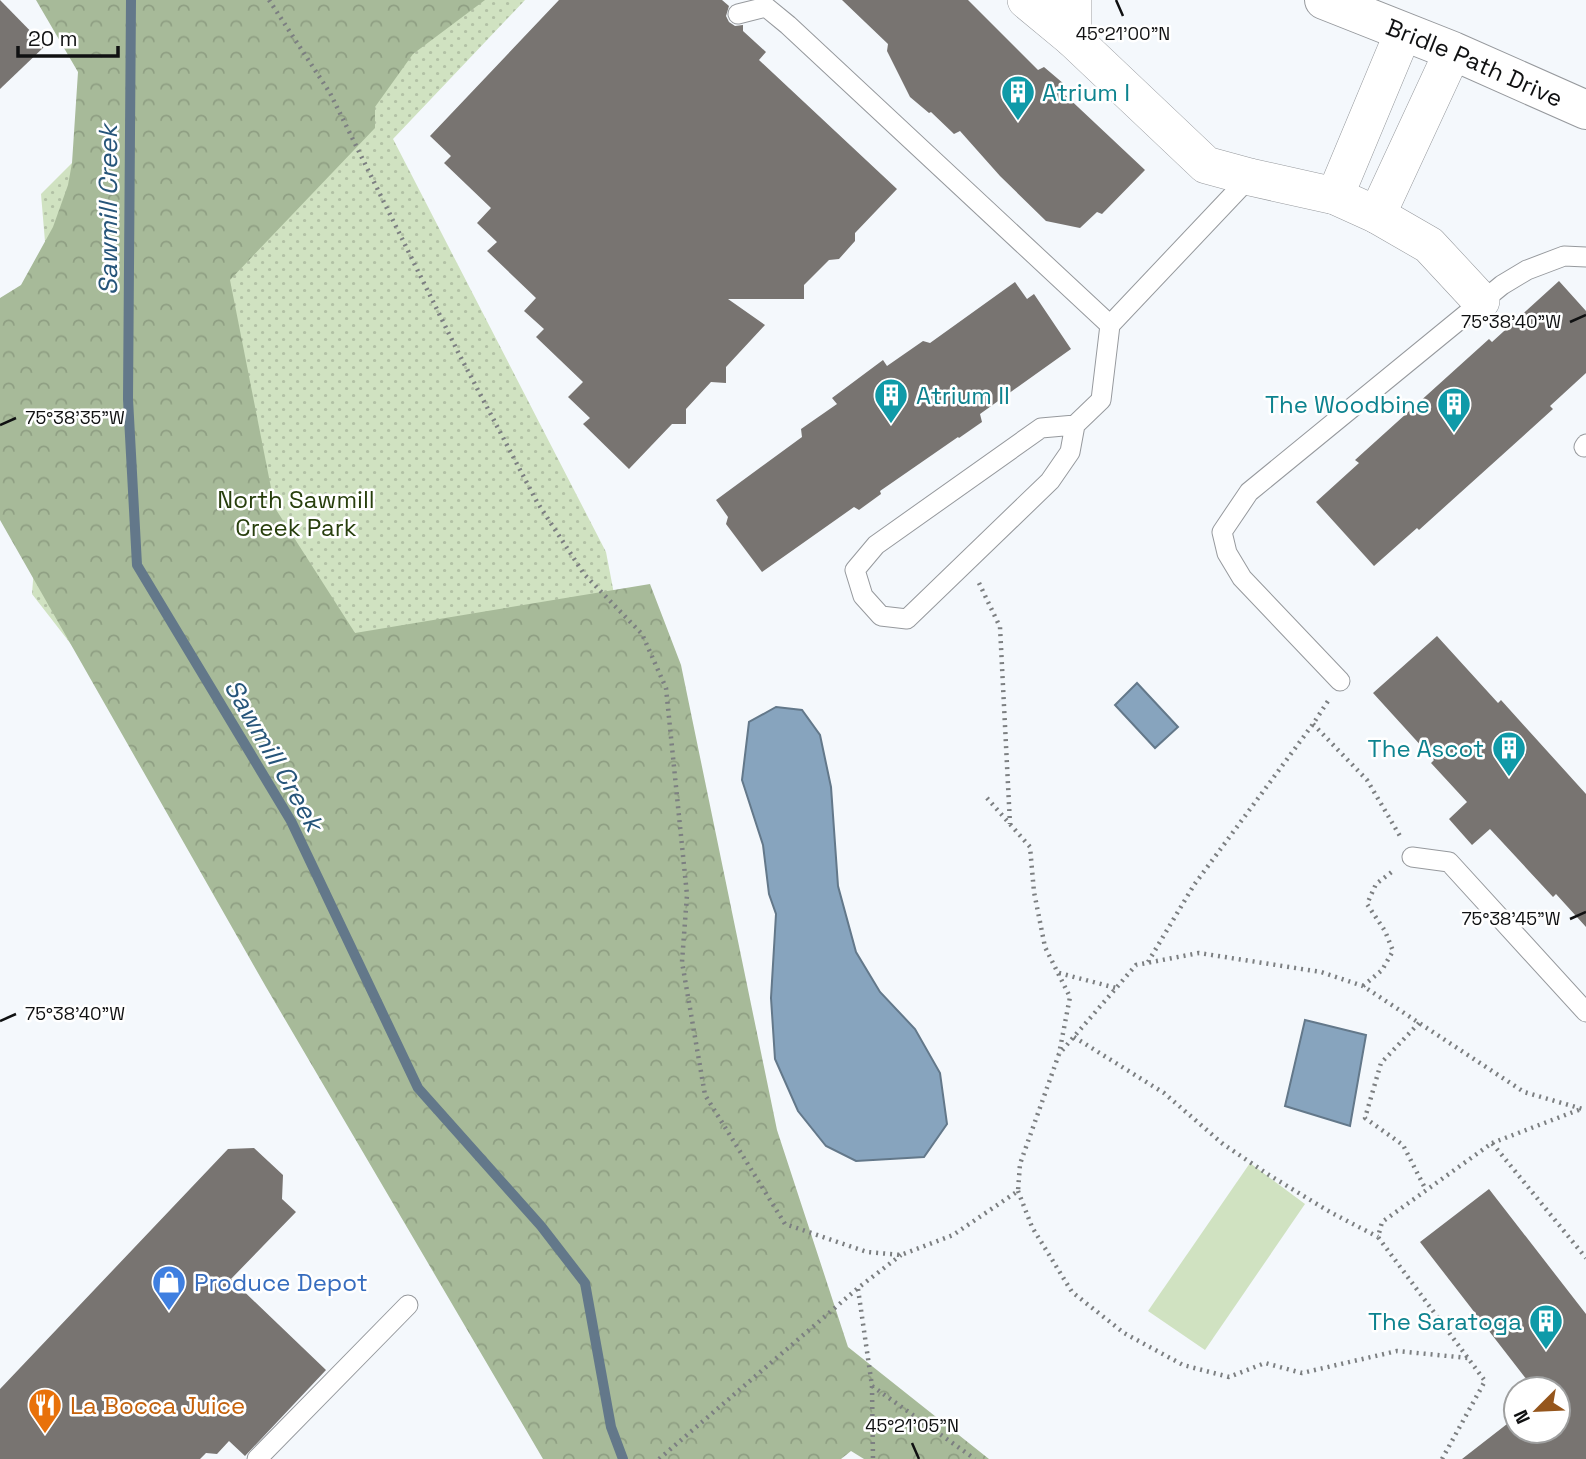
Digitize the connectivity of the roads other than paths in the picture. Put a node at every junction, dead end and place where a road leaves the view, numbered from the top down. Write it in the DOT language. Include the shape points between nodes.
graph roads {
  1 [pos="1026,0"];
  2 [pos="1073,0"];
  3 [pos="1324,0"];
  4 [pos="738,14"];
  5 [pos="1403,33"];
  6 [pos="1073,39"];
  7 [pos="1453,51"];
  8 [pos="1586,110"];
  9 [pos="1250,177"];
  10 [pos="1335,196"];
  11 [pos="1377,215"];
  12 [pos="1586,257"];
  13 [pos="1481,301"];
  14 [pos="1110,325"];
  15 [pos="1075,425"];
  16 [pos="1340,681"];
  17 [pos="1412,857"];
  18 [pos="1586,1012"];
  19 [pos="408,1305"];
  20 [pos="257,1459"];
  1 -- 6 [label="street"];
  2 -- 6 [label="street"];
  3 -- 5 [label="street, Bridle Path Drive"];
  4 -- 14 [label="lane" via="766,8 788,25"];
  5 -- 7 [label="street, Bridle Path Drive"];
  5 -- 10 [label="street"];
  6 -- 9 [label="street" via="1206,164"];
  7 -- 8 [label="street, Bridle Path Drive"];
  7 -- 11 [label="street"];
  9 -- 10 [label="street"];
  9 -- 14 [label="lane"];
  10 -- 11 [label="street"];
  11 -- 13 [label="street" via="1429,244"];
  12 -- 13 [label="lane" via="1564,256 1527,270"];
  13 -- 16 [label="lane" via="1249,492 1222,532 1227,553 1242,578"];
  14 -- 15 [label="lane" via="1101,400"];
  15 -- 15 [label="lane" via="1041,428 876,545 855,570 863,596 881,617 907,619 1050,481 1070,452"];
  17 -- 18 [label="lane" via="1448,862"];
  19 -- 20 [label="lane"];
}
